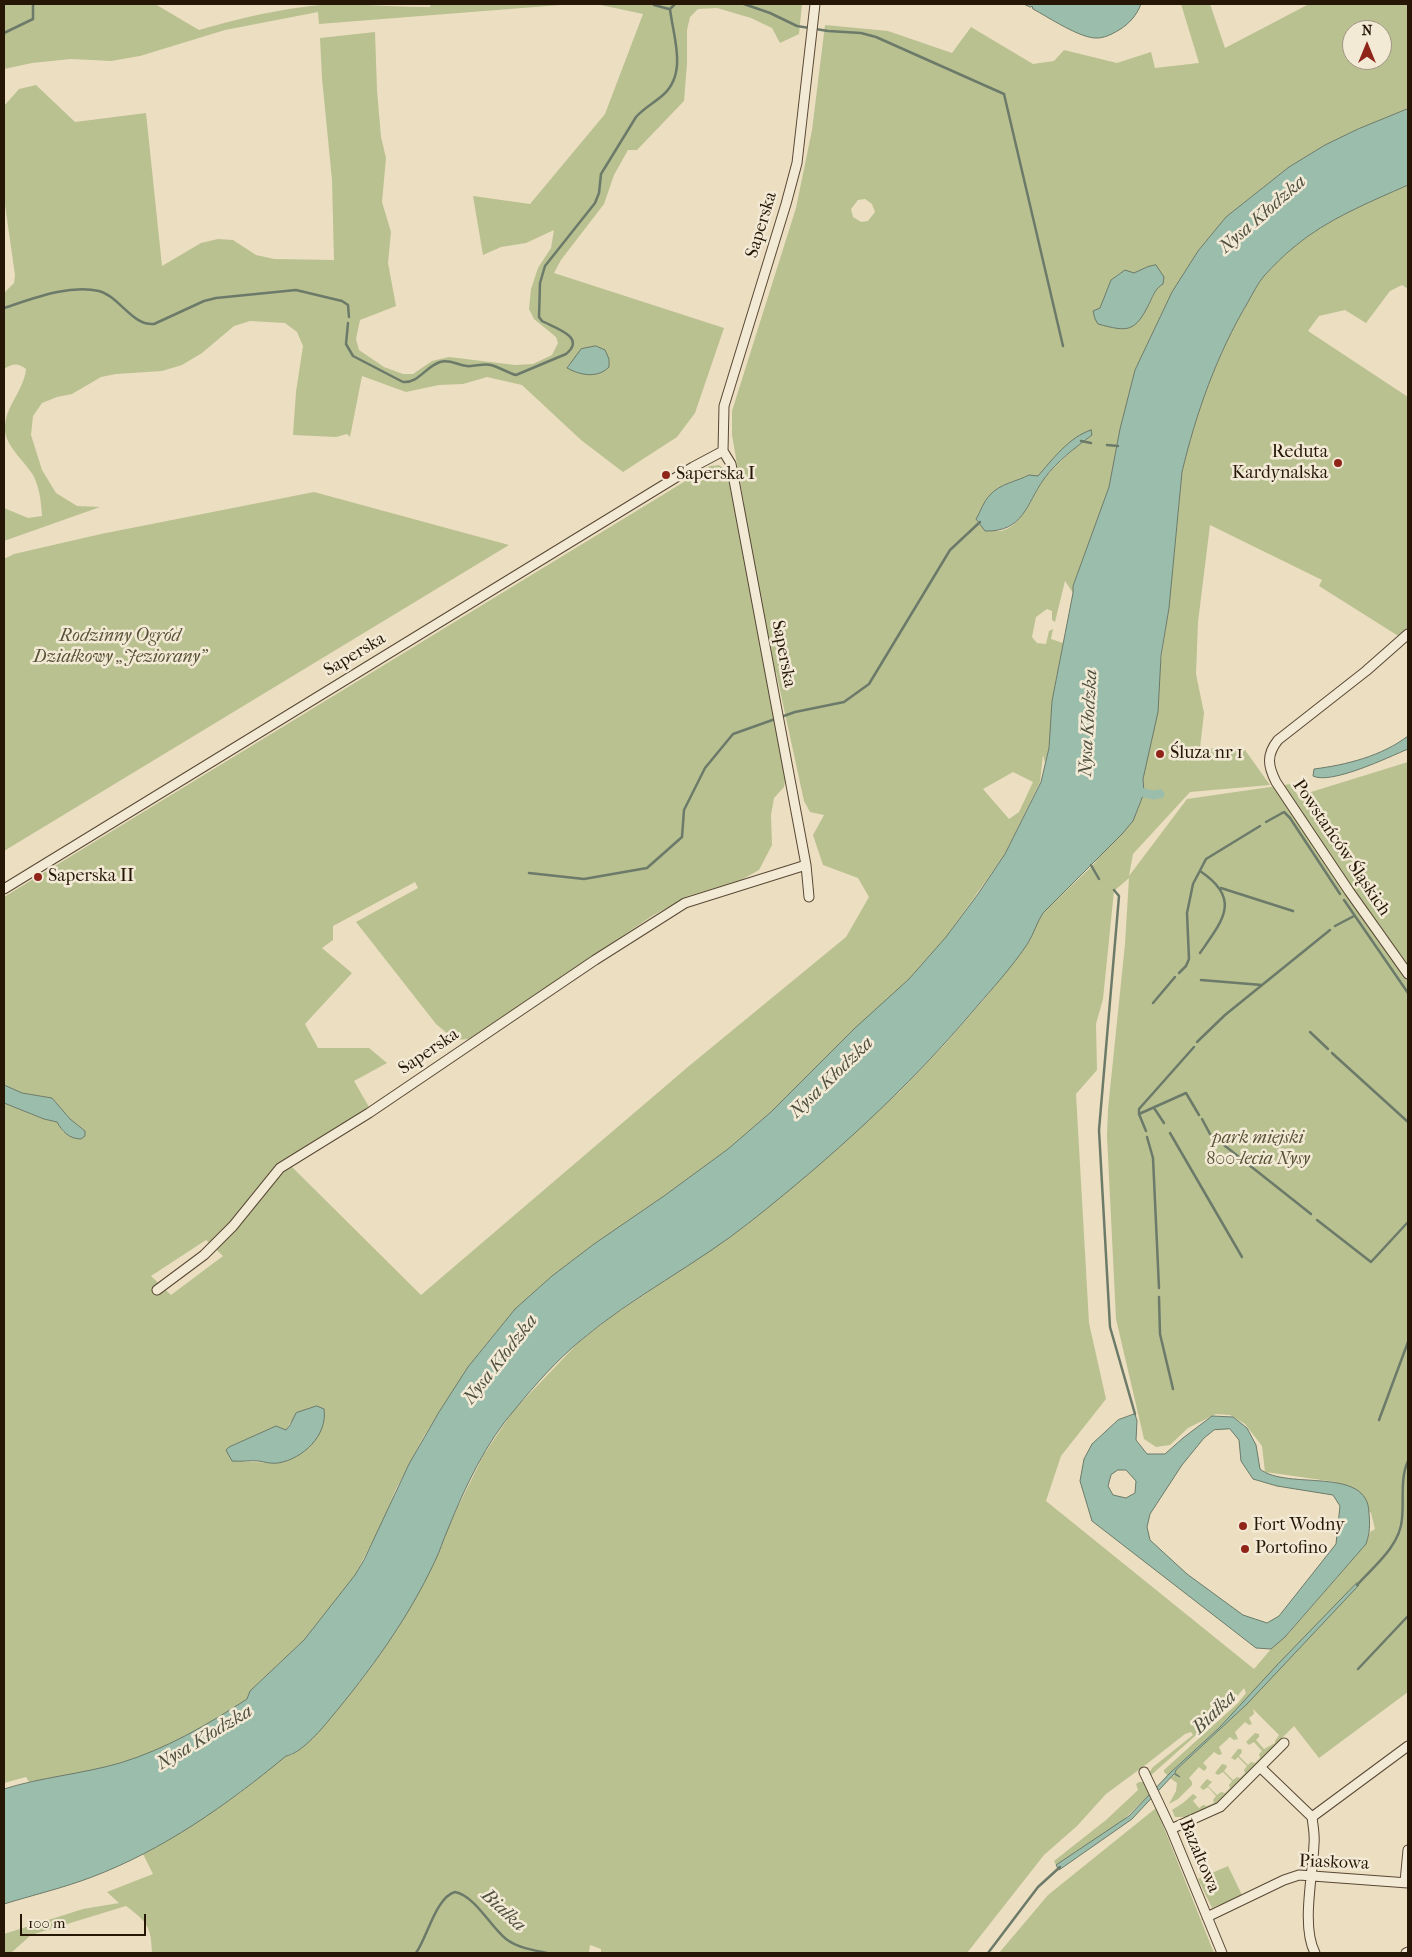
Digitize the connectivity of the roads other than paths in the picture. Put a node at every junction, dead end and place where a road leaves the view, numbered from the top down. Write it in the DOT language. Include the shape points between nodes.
graph roads {
  1 [pos="815,4"];
  2 [pos="724,451"];
  3 [pos="1408,634"];
  4 [pos="806,865"];
  5 [pos="4,889"];
  6 [pos="809,897"];
  7 [pos="1408,974"];
  8 [pos="157,1290"];
  9 [pos="1284,1742"];
  10 [pos="1408,1746"];
  11 [pos="1260,1767"];
  12 [pos="1144,1772"];
  13 [pos="1312,1817"];
  14 [pos="1171,1829"];
  15 [pos="1408,1850"];
  16 [pos="1312,1875"];
  17 [pos="1406,1882"];
  18 [pos="1207,1917"];
  19 [pos="1222,1953"];
  20 [pos="1315,1953"];
  1 -- 2 [label="street, Saperska" via="797,162 724,406"];
  2 -- 4 [label="street, Saperska" via="731,464"];
  2 -- 5 [label="street, Saperska"];
  3 -- 7 [label="street, Powstańców Śląskich" via="1278,740 1272,747 1269,762 1276,782"];
  4 -- 6 [label="street, Saperska"];
  4 -- 8 [label="street, Saperska" via="686,903 595,960 369,1113 280,1168 210,1249"];
  9 -- 11 [label="street"];
  10 -- 13 [label="street"];
  11 -- 13 [label="street"];
  11 -- 14 [label="street" via="1220,1807"];
  12 -- 14 [label="street, Bazaltowa"];
  13 -- 16 [label="street"];
  14 -- 18 [label="street, Bazaltowa"];
  15 -- 17 [label="street"];
  16 -- 17 [label="street, Piaskowa"];
  16 -- 18 [label="street, Piaskowa" via="1292,1876"];
  16 -- 20 [label="street" via="1308,1933"];
  18 -- 19 [label="street, Bazaltowa"];
}
